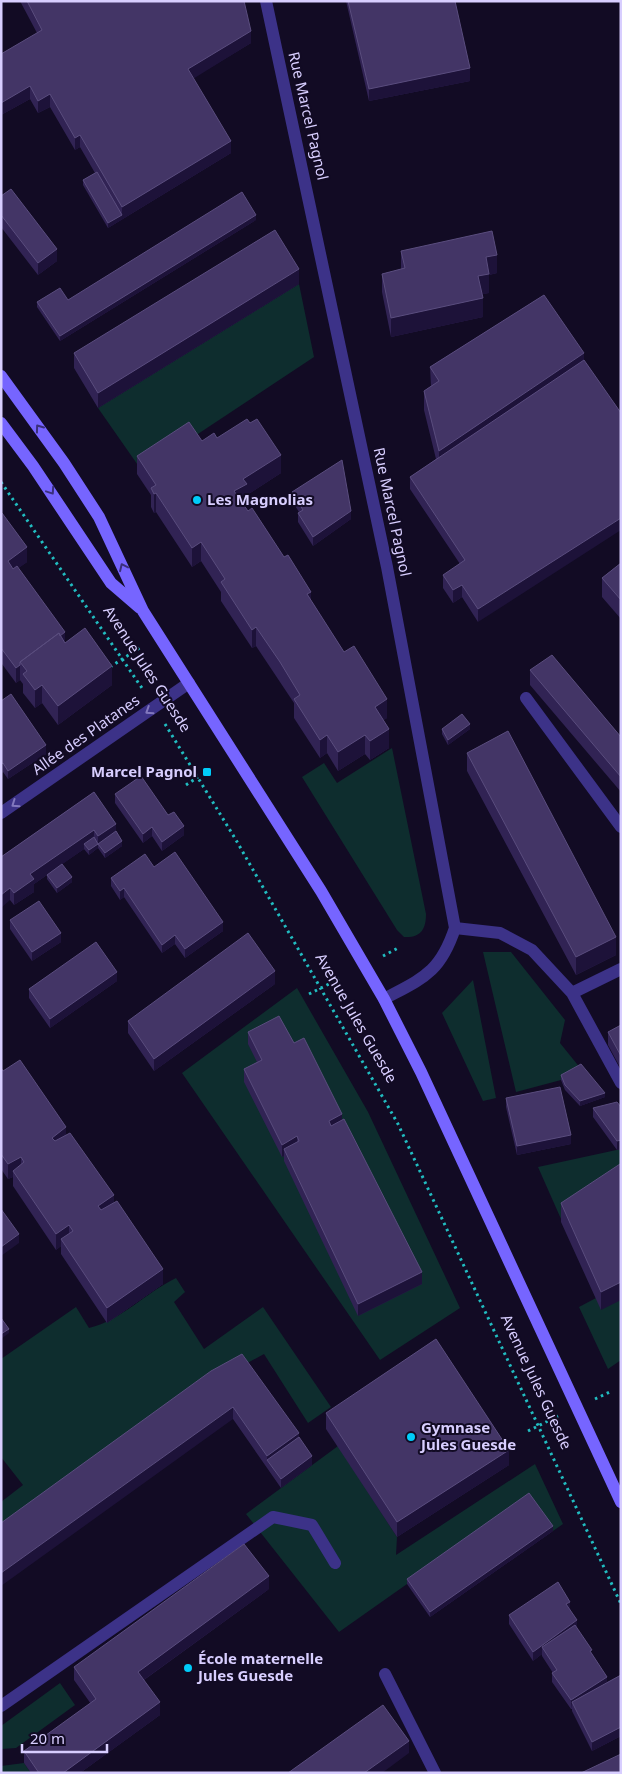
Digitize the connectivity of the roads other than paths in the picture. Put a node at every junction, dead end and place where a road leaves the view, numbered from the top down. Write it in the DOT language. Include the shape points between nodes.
graph roads {
  1 [pos="266,1"];
  2 [pos="1,376"];
  3 [pos="1,423"];
  4 [pos="143,611"];
  5 [pos="189,683"];
  6 [pos="526,698"];
  7 [pos="1,813"];
  8 [pos="621,827"];
  9 [pos="455,928"];
  10 [pos="621,969"];
  11 [pos="572,993"];
  12 [pos="384,999"];
  13 [pos="621,1083"];
  14 [pos="621,1502"];
  15 [pos="334,1563"];
  16 [pos="385,1674"];
  17 [pos="1,1706"];
  18 [pos="435,1773"];
  1 -- 9 [label="street, Rue Marcel Pagnol" via="387,567"];
  4 -- 2 [label="street, Avenue Jules Guesde, one-way" via="99,517"];
  3 -- 4 [label="street, Avenue Jules Guesde, one-way" via="111,583"];
  4 -- 5 [label="street, Avenue Jules Guesde"];
  5 -- 7 [label="street, Allée des Platanes, one-way"];
  5 -- 12 [label="street, Avenue Jules Guesde" via="321,891"];
  6 -- 8 [label="street"];
  9 -- 11 [label="street" via="500,933 532,950"];
  9 -- 12 [label="street, Rue Marcel Pagnol" via="448,950 437,967"];
  10 -- 11 [label="street"];
  11 -- 13 [label="street"];
  12 -- 14 [label="street, Avenue Jules Guesde"];
  15 -- 17 [label="street" via="312,1524 272,1517"];
  16 -- 18 [label="street"];
}
